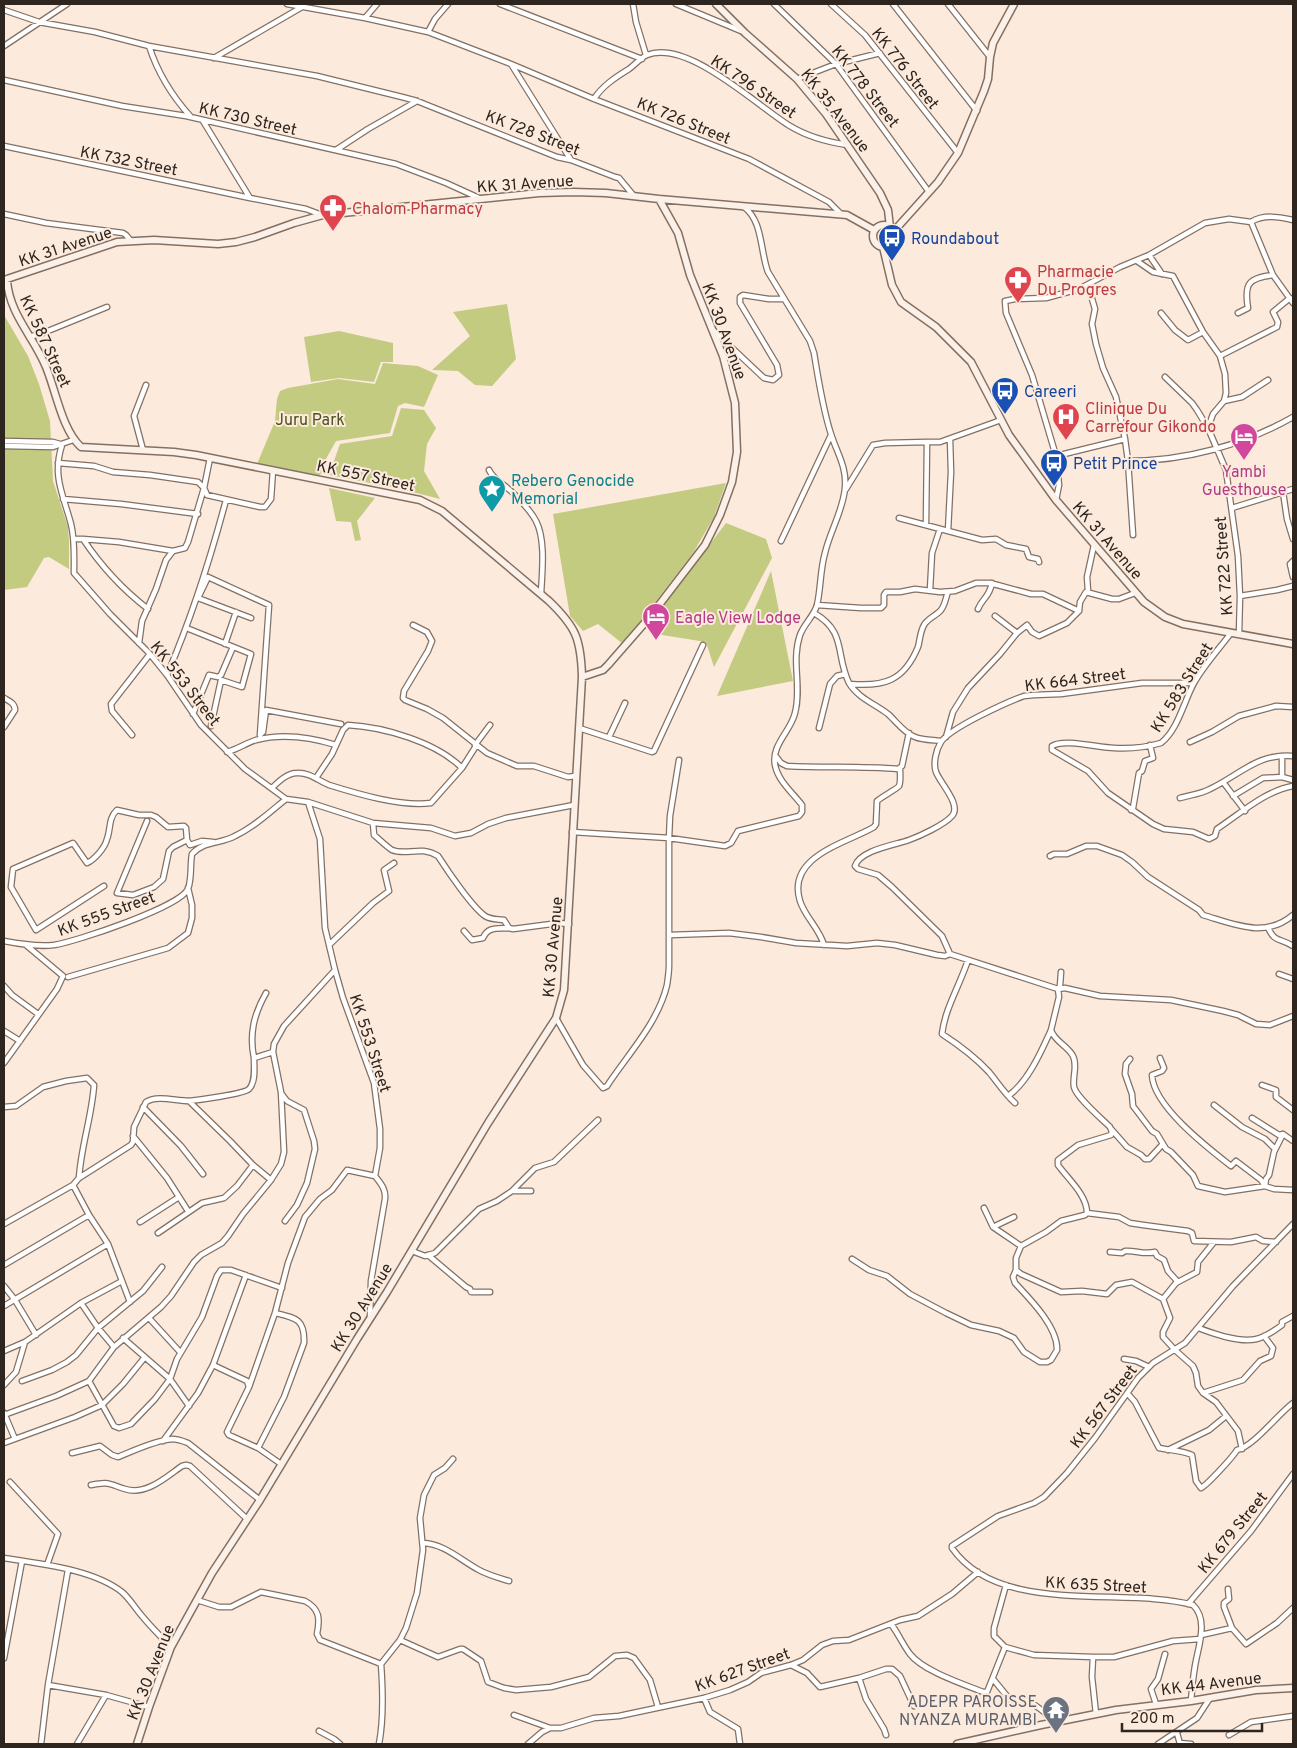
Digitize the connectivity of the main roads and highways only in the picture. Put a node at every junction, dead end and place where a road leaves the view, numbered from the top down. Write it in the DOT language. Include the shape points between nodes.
graph roads {
  1 [pos="716,4"];
  2 [pos="1014,4"];
  3 [pos="659,199"];
  4 [pos="892,229"];
  5 [pos="874,230"];
  6 [pos="883,247"];
  7 [pos="5,278"];
  8 [pos="73,440"];
  9 [pos="1293,644"];
  10 [pos="582,677"];
  11 [pos="1293,1688"];
  12 [pos="137,1744"];
  13 [pos="957,1744"];
  1 -- 4 [label="main road, KK 35 Avenue" via="797,80 826,114 884,201"];
  2 -- 4 [label="main road" via="993,43 988,79 958,153 929,192"];
  3 -- 5 [label="main road, KK 31 Avenue" via="841,214 852,216"];
  3 -- 7 [label="main road, KK 31 Avenue" via="556,191 323,215 236,242 130,240"];
  3 -- 10 [label="main road, KK 30 Avenue" via="678,233 690,275 723,356 734,403 736,460 720,515 705,545 613,660 603,670"];
  4 -- 5 [label="main road" via="882,225"];
  4 -- 6 [label="main road" via="893,242"];
  5 -- 6 [label="main road" via="874,241"];
  6 -- 9 [label="main road, KK 31 Avenue" via="898,297 945,335 971,362 1009,435 1056,500 1135,593 1173,621"];
  7 -- 8 [label="main road, KK 587 Street" via="11,303 46,365"];
  8 -- 10 [label="main road, KK 557 Street" via="81,447 174,452 210,458 409,497 431,505 565,616 578,639"];
  10 -- 12 [label="main road, KK 30 Avenue" via="564,990 556,1018 488,1123 197,1600 171,1647"];
  11 -- 13 [label="main road, KK 44 Avenue" via="1156,1704 1053,1722"];
}
